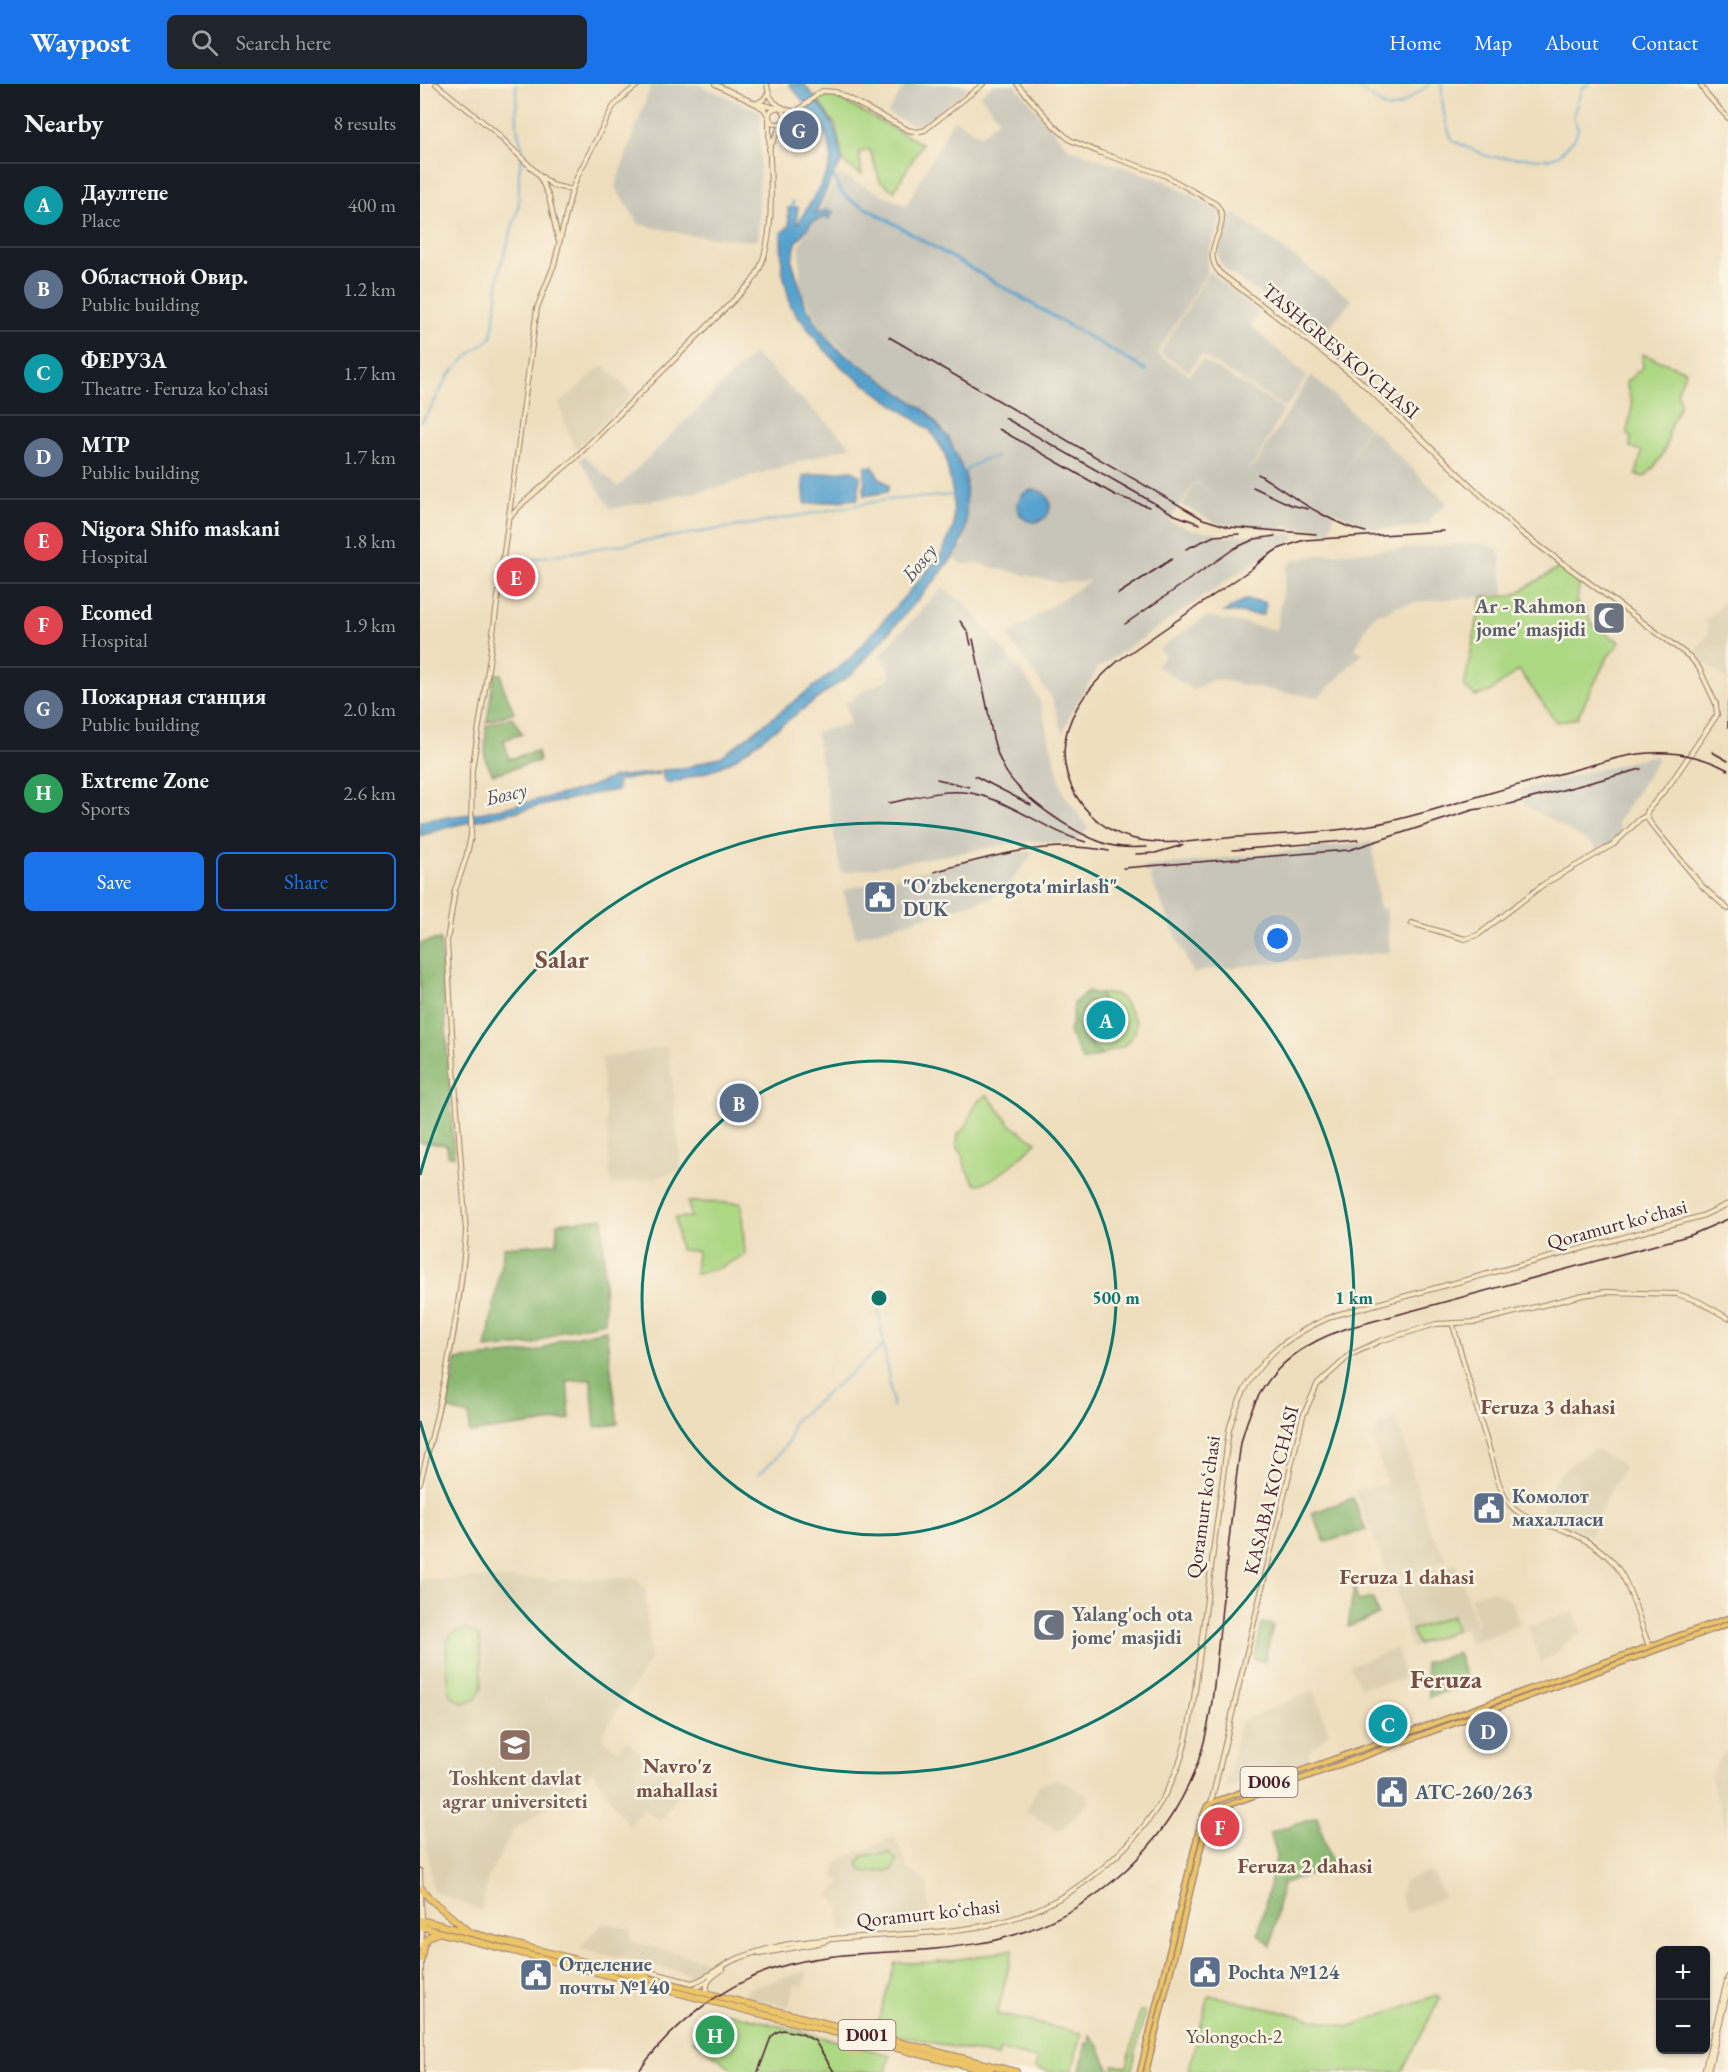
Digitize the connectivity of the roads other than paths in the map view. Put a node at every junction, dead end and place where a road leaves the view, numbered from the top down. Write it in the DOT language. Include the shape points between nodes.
graph roads {
  1 [pos="436,84"];
  2 [pos="639,84"];
  3 [pos="715,84"];
  4 [pos="767,84"];
  5 [pos="982,84"];
  6 [pos="1017,84"];
  7 [pos="1700,84"];
  8 [pos="768,93"];
  9 [pos="756,104"];
  10 [pos="778,108"];
  11 [pos="795,112"];
  12 [pos="769,117"];
  13 [pos="1728,118"];
  14 [pos="783,123"];
  15 [pos="768,150"];
  16 [pos="539,175"];
  17 [pos="572,190"];
  18 [pos="559,242"];
  19 [pos="511,501"];
  20 [pos="523,503"];
  21 [pos="509,518"];
  22 [pos="1646,816"];
  23 [pos="1728,909"];
  24 [pos="1410,923"];
  25 [pos="1728,1205"];
  26 [pos="1728,1318"];
  27 [pos="1453,1325"];
  28 [pos="420,1483"];
  29 [pos="1726,1622"];
  30 [pos="1649,1646"];
  31 [pos="1651,1652"];
  32 [pos="1507,1697"];
  33 [pos="1509,1703"];
  34 [pos="1296,1773"];
  35 [pos="1298,1780"];
  36 [pos="1215,1785"];
  37 [pos="1224,1798"];
  38 [pos="1209,1809"];
  39 [pos="420,1872"];
  40 [pos="422,1889"];
  41 [pos="421,1923"];
  42 [pos="438,1932"];
  43 [pos="474,1935"];
  44 [pos="422,1959"];
  45 [pos="599,1966"];
  46 [pos="648,1972"];
  47 [pos="1728,1977"];
  48 [pos="638,1980"];
  49 [pos="708,1981"];
  50 [pos="1728,1989"];
  51 [pos="689,1993"];
  52 [pos="710,1995"];
  53 [pos="1147,2043"];
  54 [pos="1153,2044"];
  55 [pos="917,2050"];
  56 [pos="945,2057"];
  57 [pos="421,2065"];
  58 [pos="422,2072"];
  59 [pos="991,2072"];
  60 [pos="1016,2072"];
  61 [pos="1140,2072"];
  62 [pos="1146,2072"];
  63 [pos="1706,2072"];
  1 -- 16 [label="main road" via="493,130"];
  2 -- 17 [label="main road" via="608,114"];
  3 -- 9 [label="main road"];
  4 -- 8 [label="main road"];
  5 -- 11 [label="main road" via="920,132 908,130 833,91 815,95"];
  6 -- 22 [label="main road, TASHGRES KO'CHASI" via="1070,140 1164,175 1216,204 1222,222 1212,254 1220,273 1358,379 1519,531 1692,659 1716,704 1717,715"];
  7 -- 13 [label="main road"];
  8 -- 9 [label="main road"];
  8 -- 10 [label="main road"];
  9 -- 10 [label="main road"];
  9 -- 12 [label="main road"];
  10 -- 11 [label="main road"];
  10 -- 12 [label="main road"];
  10 -- 14 [label="main road" via="786,115"];
  11 -- 14 [label="main road"];
  12 -- 14 [label="main road" via="773,124"];
  12 -- 15 [label="main road"];
  14 -- 15 [label="main road"];
  15 -- 20 [label="main road" via="769,239 759,273 573,460"];
  16 -- 17 [label="main road" via="552,185"];
  16 -- 18 [label="main road" via="549,197"];
  17 -- 18 [label="main road"];
  18 -- 19 [label="main road" via="537,308"];
  19 -- 20 [label="main road"];
  19 -- 21 [label="main road"];
  20 -- 21 [label="main road"];
  21 -- 28 [label="main road" via="472,770 472,830 456,890 447,947 466,1220 464,1263 450,1359"];
  22 -- 23 [label="main road" via="1703,887"];
  22 -- 24 [label="main road" via="1614,844 1544,884 1478,935 1465,939"];
  25 -- 46 [label="main road, Qoramurt koʻchasi" via="1694,1219 1336,1316 1307,1327 1267,1357 1243,1392 1229,1430 1194,1698 1180,1762 1139,1833 1091,1877 1032,1910 990,1925 783,1946 730,1962 692,1983"];
  25 -- 49 [label="main road, Qoramurt koʻchasi" via="1678,1225 1337,1317 1282,1345 1253,1377 1230,1430 1196,1698 1182,1762 1157,1809 1127,1848 1074,1890 1014,1919 972,1929 782,1948 732,1964"];
  26 -- 27 [label="main road, KASABA KO'CHASI" via="1677,1294 1600,1292"];
  27 -- 30 [label="main road" via="1507,1500 1516,1510 1585,1539 1611,1559 1626,1583"];
  27 -- 36 [label="main road, KASABA KO'CHASI" via="1430,1326 1362,1348 1315,1388 1302,1422"];
  29 -- 30 [label="main road, D006"];
  29 -- 31 [label="main road, D006"];
  30 -- 31 [label="main road"];
  30 -- 32 [label="main road, D006"];
  31 -- 33 [label="main road, D006"];
  32 -- 33 [label="main road"];
  32 -- 34 [label="main road, D006"];
  33 -- 35 [label="main road, D006"];
  34 -- 35 [label="main road" via="1294,1777"];
  34 -- 37 [label="main road, D006"];
  35 -- 38 [label="main road, D006"];
  36 -- 37 [label="main road" via="1216,1795"];
  36 -- 38 [label="main road, KASABA KO'CHASI"];
  37 -- 38 [label="main road, D006"];
  38 -- 53 [label="main road"];
  38 -- 54 [label="main road"];
  39 -- 40 [label="main road"];
  40 -- 41 [label="main road"];
  40 -- 43 [label="highway"];
  41 -- 42 [label="highway, D001"];
  41 -- 43 [label="highway, D001"];
  41 -- 44 [label="main road"];
  42 -- 44 [label="highway" via="424,1942"];
  42 -- 48 [label="highway, D001"];
  43 -- 45 [label="highway, D001"];
  44 -- 57 [label="main road"];
  45 -- 46 [label="main road, Qoramurt koʻchasi"];
  45 -- 48 [label="highway, D001"];
  46 -- 48 [label="highway" via="642,1972"];
  47 -- 63 [label="main road"];
  48 -- 51 [label="highway, D001"];
  49 -- 51 [label="main road, Qoramurt koʻchasi"];
  49 -- 52 [label="main road" via="706,1989"];
  50 -- 63 [label="main road"];
  51 -- 52 [label="highway, D001"];
  51 -- 55 [label="highway, D001"];
  52 -- 55 [label="highway, D001"];
  53 -- 54 [label="main road"];
  53 -- 61 [label="main road"];
  54 -- 62 [label="main road"];
  55 -- 56 [label="highway, D001"];
  56 -- 59 [label="highway, D001"];
  56 -- 60 [label="highway, D001"];
  57 -- 58 [label="main road"];
}
